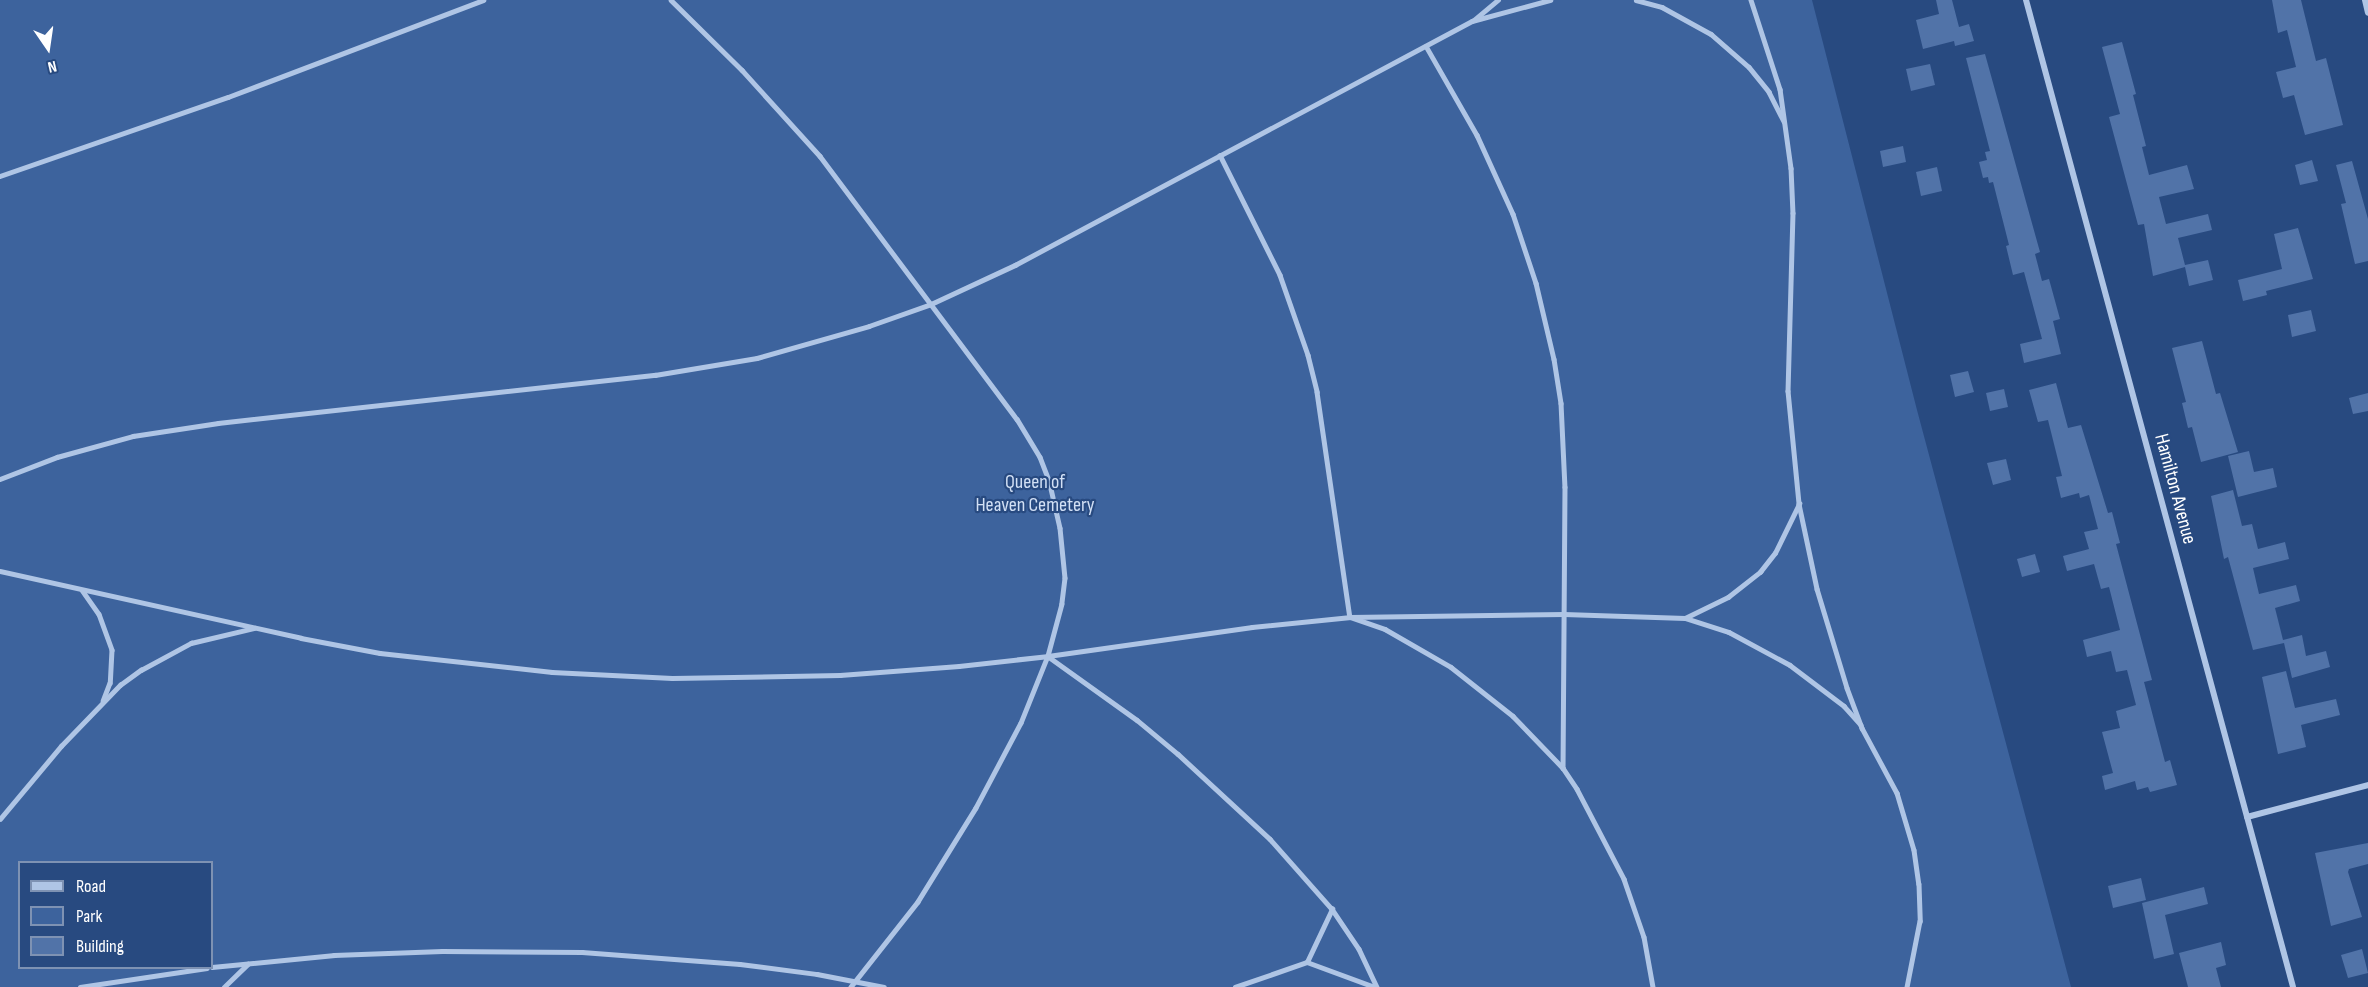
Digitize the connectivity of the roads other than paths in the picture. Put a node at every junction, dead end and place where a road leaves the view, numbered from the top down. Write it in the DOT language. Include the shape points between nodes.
graph roads {
  1 [pos="483,0"];
  2 [pos="671,0"];
  3 [pos="1498,0"];
  4 [pos="1550,0"];
  5 [pos="1636,0"];
  6 [pos="1750,0"];
  7 [pos="2026,0"];
  8 [pos="2365,0"];
  9 [pos="2368,13"];
  10 [pos="1472,21"];
  11 [pos="1426,46"];
  12 [pos="1786,126"];
  13 [pos="1220,155"];
  14 [pos="0,176"];
  15 [pos="931,304"];
  16 [pos="0,479"];
  17 [pos="1799,504"];
  18 [pos="0,571"];
  19 [pos="82,590"];
  20 [pos="1564,614"];
  21 [pos="1350,616"];
  22 [pos="1685,618"];
  23 [pos="256,628"];
  24 [pos="1048,656"];
  25 [pos="101,703"];
  26 [pos="1861,725"];
  27 [pos="1563,768"];
  28 [pos="2368,785"];
  29 [pos="2247,817"];
  30 [pos="0,819"];
  31 [pos="1332,909"];
  32 [pos="1306,962"];
  33 [pos="248,963"];
  34 [pos="213,967"];
  35 [pos="196,969"];
  36 [pos="856,981"];
  37 [pos="80,987"];
  38 [pos="224,987"];
  39 [pos="851,987"];
  40 [pos="884,987"];
  41 [pos="1235,987"];
  42 [pos="1376,987"];
  43 [pos="1653,987"];
  44 [pos="1907,987"];
  45 [pos="2293,987"];
  1 -- 14 [label="lane" via="228,97"];
  2 -- 15 [label="lane" via="820,156"];
  3 -- 10 [label="lane"];
  4 -- 10 [label="lane"];
  5 -- 12 [label="lane" via="1662,7 1717,40 1749,67 1769,92"];
  6 -- 12 [label="lane" via="1780,89"];
  7 -- 29 [label="street, Hamilton Avenue"];
  8 -- 9 [label="street"];
  10 -- 11 [label="lane"];
  11 -- 13 [label="lane"];
  11 -- 20 [label="lane" via="1497,177 1527,248 1545,317 1563,444"];
  12 -- 17 [label="lane" via="1792,213 1788,391"];
  13 -- 15 [label="lane" via="1015,265"];
  13 -- 21 [label="lane" via="1280,275 1308,355 1317,392"];
  15 -- 16 [label="lane" via="757,358 655,375 174,429 96,444"];
  15 -- 24 [label="lane" via="1023,427 1049,480 1060,528 1065,578"];
  17 -- 22 [label="lane" via="1775,553 1760,572 1728,597"];
  17 -- 26 [label="lane" via="1830,639"];
  18 -- 19 [label="lane"];
  19 -- 23 [label="lane"];
  19 -- 25 [label="lane" via="99,614 112,650 110,683"];
  20 -- 21 [label="lane"];
  20 -- 22 [label="lane"];
  20 -- 27 [label="lane"];
  21 -- 24 [label="lane"];
  21 -- 27 [label="lane" via="1385,629 1451,667 1513,716"];
  22 -- 26 [label="lane" via="1729,632 1790,665 1844,706"];
  23 -- 24 [label="lane" via="380,653 608,676 751,679 840,675"];
  23 -- 25 [label="lane" via="191,643 141,670"];
  24 -- 31 [label="lane" via="1186,761 1270,839"];
  24 -- 36 [label="lane" via="1012,741 959,836 918,903"];
  25 -- 30 [label="lane"];
  26 -- 44 [label="lane" via="1897,793 1914,850 1920,921"];
  27 -- 43 [label="lane" via="1628,888 1644,937"];
  28 -- 29 [label="street"];
  29 -- 45 [label="street, Hamilton Avenue"];
  31 -- 32 [label="lane"];
  31 -- 42 [label="lane" via="1359,949"];
  32 -- 41 [label="lane"];
  32 -- 42 [label="lane"];
  33 -- 34 [label="lane"];
  33 -- 36 [label="lane" via="334,955 582,952 740,963"];
  33 -- 38 [label="lane"];
  35 -- 37 [label="lane"];
  36 -- 39 [label="lane"];
  36 -- 40 [label="lane"];
}
